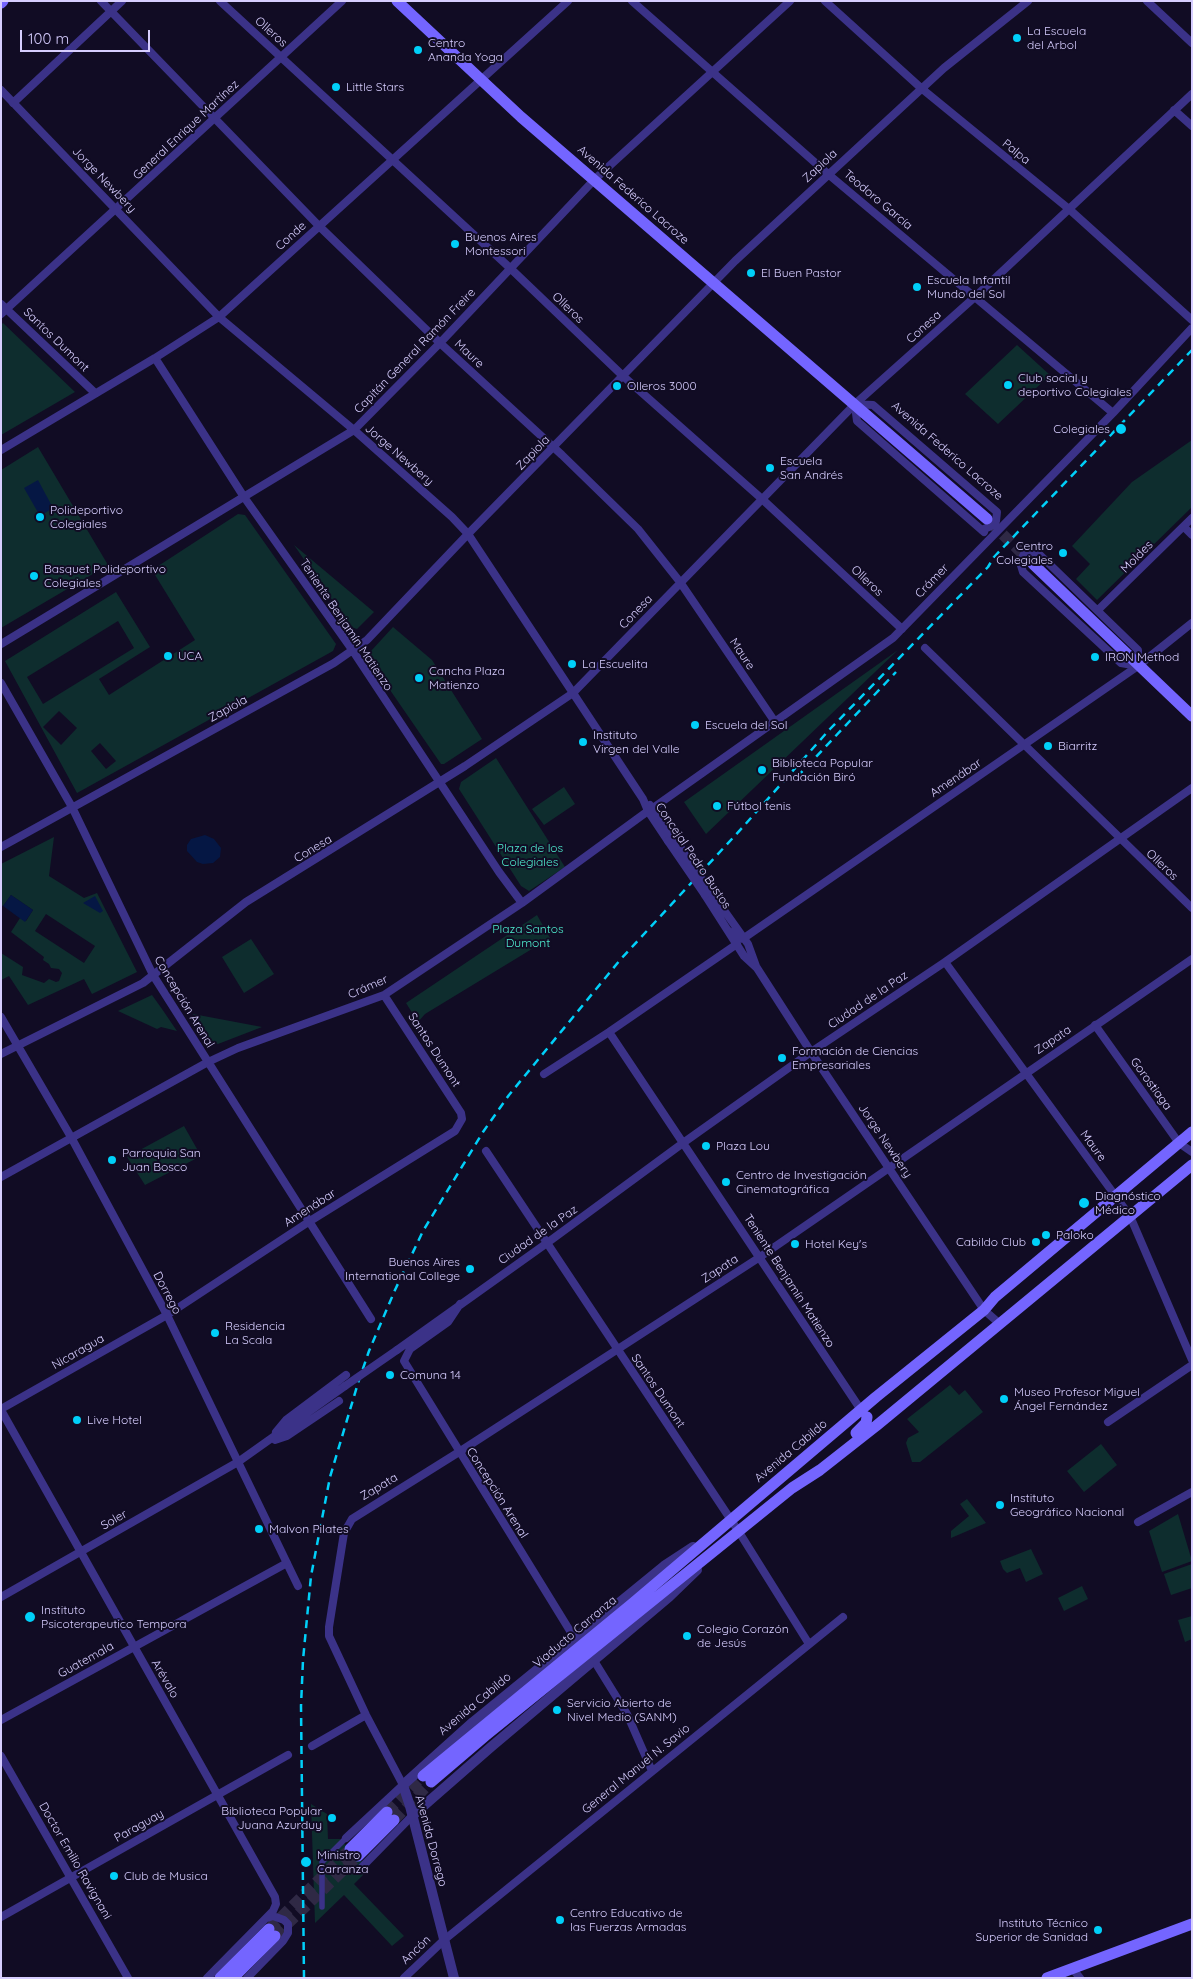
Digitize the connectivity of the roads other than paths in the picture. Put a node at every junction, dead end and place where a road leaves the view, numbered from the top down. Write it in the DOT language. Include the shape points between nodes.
graph roads {
  1 [pos="101,1"];
  2 [pos="122,1"];
  3 [pos="220,1"];
  4 [pos="342,1"];
  5 [pos="397,1"];
  6 [pos="568,1"];
  7 [pos="632,1"];
  8 [pos="790,1"];
  9 [pos="825,1"];
  10 [pos="1028,1"];
  11 [pos="1147,1"];
  12 [pos="111,12"];
  13 [pos="1192,43"];
  14 [pos="282,56"];
  15 [pos="713,72"];
  16 [pos="481,80"];
  17 [pos="921,88"];
  18 [pos="1,90"];
  19 [pos="1192,94"];
  20 [pos="13,103"];
  21 [pos="1174,110"];
  22 [pos="215,119"];
  23 [pos="1192,126"];
  24 [pos="391,160"];
  25 [pos="828,174"];
  26 [pos="595,179"];
  27 [pos="116,209"];
  28 [pos="1069,210"];
  29 [pos="319,226"];
  30 [pos="510,268"];
  31 [pos="713,282"];
  32 [pos="976,296"];
  33 [pos="3,309"];
  34 [pos="219,317"];
  35 [pos="1192,320"];
  36 [pos="1192,328"];
  37 [pos="440,343"];
  38 [pos="155,358"];
  39 [pos="622,376"];
  40 [pos="95,393"];
  41 [pos="855,404"];
  42 [pos="1113,413"];
  43 [pos="354,430"];
  44 [pos="554,447"];
  45 [pos="1,450"];
  46 [pos="244,497"];
  47 [pos="762,500"];
  48 [pos="1192,518"];
  49 [pos="987,519"];
  50 [pos="1184,526"];
  51 [pos="982,530"];
  52 [pos="468,534"];
  53 [pos="1192,535"];
  54 [pos="987,540"];
  55 [pos="1032,564"];
  56 [pos="680,582"];
  57 [pos="1098,610"];
  58 [pos="1192,623"];
  59 [pos="902,630"];
  60 [pos="1,644"];
  61 [pos="925,648"];
  62 [pos="353,651"];
  63 [pos="1138,666"];
  64 [pos="1,683"];
  65 [pos="573,693"];
  66 [pos="1192,716"];
  67 [pos="775,722"];
  68 [pos="1024,746"];
  69 [pos="440,782"];
  70 [pos="1192,788"];
  71 [pos="643,799"];
  72 [pos="72,808"];
  73 [pos="651,810"];
  74 [pos="1119,839"];
  75 [pos="1,846"];
  76 [pos="708,894"];
  77 [pos="522,903"];
  78 [pos="1192,908"];
  79 [pos="730,931"];
  80 [pos="744,938"];
  81 [pos="737,944"];
  82 [pos="1192,959"];
  83 [pos="945,962"];
  84 [pos="757,968"];
  85 [pos="153,976"];
  86 [pos="384,994"];
  87 [pos="1,1017"];
  88 [pos="1095,1025"];
  89 [pos="609,1032"];
  90 [pos="18,1044"];
  91 [pos="811,1052"];
  92 [pos="1,1054"];
  93 [pos="208,1062"];
  94 [pos="1026,1072"];
  95 [pos="544,1074"];
  96 [pos="462,1119"];
  97 [pos="1192,1132"];
  98 [pos="71,1137"];
  99 [pos="683,1143"];
  100 [pos="1180,1143"];
  101 [pos="486,1151"];
  102 [pos="1192,1152"];
  103 [pos="1192,1165"];
  104 [pos="889,1166"];
  105 [pos="1,1177"];
  106 [pos="1115,1196"];
  107 [pos="1130,1216"];
  108 [pos="310,1221"];
  109 [pos="547,1243"];
  110 [pos="760,1257"];
  111 [pos="461,1303"];
  112 [pos="984,1310"];
  113 [pos="167,1315"];
  114 [pos="371,1319"];
  115 [pos="1000,1324"];
  116 [pos="617,1348"];
  117 [pos="404,1358"];
  118 [pos="1192,1360"];
  119 [pos="1192,1364"];
  120 [pos="346,1375"];
  121 [pos="339,1401"];
  122 [pos="1,1410"];
  123 [pos="864,1413"];
  124 [pos="1108,1422"];
  125 [pos="269,1442"];
  126 [pos="459,1452"];
  127 [pos="238,1462"];
  128 [pos="792,1488"];
  129 [pos="1192,1492"];
  130 [pos="731,1520"];
  131 [pos="1138,1522"];
  132 [pos="721,1529"];
  133 [pos="739,1532"];
  134 [pos="727,1542"];
  135 [pos="80,1552"];
  136 [pos="287,1563"];
  137 [pos="298,1586"];
  138 [pos="1,1597"];
  139 [pos="843,1616"];
  140 [pos="329,1636"];
  141 [pos="575,1639"];
  142 [pos="809,1644"];
  143 [pos="133,1647"];
  144 [pos="593,1659"];
  145 [pos="366,1715"];
  146 [pos="1,1720"];
  147 [pos="312,1746"];
  148 [pos="288,1755"];
  149 [pos="1,1756"];
  150 [pos="652,1770"];
  151 [pos="403,1785"];
  152 [pos="219,1795"];
  153 [pos="390,1816"];
  154 [pos="412,1816"];
  155 [pos="351,1847"];
  156 [pos="361,1868"];
  157 [pos="72,1877"];
  158 [pos="322,1907"];
  159 [pos="1,1917"];
  160 [pos="1192,1924"];
  161 [pos="273,1931"];
  162 [pos="444,1940"];
  163 [pos="1072,1968"];
  164 [pos="128,1978"];
  165 [pos="207,1978"];
  166 [pos="220,1978"];
  167 [pos="234,1978"];
  168 [pos="247,1978"];
  169 [pos="404,1978"];
  170 [pos="454,1978"];
  171 [pos="1047,1978"];
  172 [pos="1080,1978"];
  1 -- 12 [label="street, Maure"];
  2 -- 12 [label="street"];
  3 -- 14 [label="street, Olleros"];
  4 -- 14 [label="street, General Enrique Martínez"];
  5 -- 16 [label="main road, Avenida Federico Lacroze"];
  6 -- 16 [label="street, Conde"];
  7 -- 15 [label="street, Teodoro García"];
  8 -- 15 [label="street, Capitán General Ramón Freire"];
  9 -- 17 [label="street, Palpa"];
  10 -- 17 [label="street, Zapiola"];
  11 -- 13 [label="street"];
  12 -- 20 [label="street"];
  12 -- 22 [label="street, Maure"];
  14 -- 22 [label="street, General Enrique Martínez"];
  14 -- 24 [label="street, Olleros"];
  15 -- 25 [label="street, Teodoro García"];
  15 -- 26 [label="street, Capitán General Ramón Freire"];
  16 -- 24 [label="street, Conde"];
  16 -- 26 [label="main road, Avenida Federico Lacroze"];
  17 -- 25 [label="street, Zapiola"];
  17 -- 28 [label="street, Palpa"];
  18 -- 20 [label="street, Jorge Newbery"];
  19 -- 21 [label="street, Conesa"];
  20 -- 27 [label="street, Jorge Newbery"];
  21 -- 23 [label="street"];
  21 -- 28 [label="street, Conesa"];
  22 -- 27 [label="street, General Enrique Martínez"];
  22 -- 29 [label="street, Maure"];
  24 -- 29 [label="street, Conde"];
  24 -- 30 [label="street, Olleros"];
  25 -- 31 [label="street, Zapiola"];
  25 -- 32 [label="street, Teodoro García"];
  26 -- 30 [label="street, Capitán General Ramón Freire"];
  26 -- 31 [label="main road, Avenida Federico Lacroze"];
  27 -- 33 [label="street, General Enrique Martínez"];
  27 -- 34 [label="street, Jorge Newbery"];
  28 -- 32 [label="street, Conesa"];
  28 -- 35 [label="street, Palpa"];
  29 -- 34 [label="street, Conde"];
  29 -- 37 [label="street, Maure"];
  30 -- 37 [label="street, Capitán General Ramón Freire"];
  30 -- 39 [label="street, Olleros"];
  31 -- 39 [label="street, Zapiola"];
  31 -- 41 [label="main road, Avenida Federico Lacroze"];
  32 -- 41 [label="street, Conesa"];
  32 -- 42 [label="street, Teodoro García"];
  33 -- 40 [label="street, Santos Dumont"];
  34 -- 38 [label="street, Conde"];
  34 -- 43 [label="street, Jorge Newbery"];
  36 -- 42 [label="street, Crámer"];
  37 -- 43 [label="street, Capitán General Ramón Freire"];
  37 -- 44 [label="street, Maure"];
  38 -- 40 [label="street, Conde"];
  38 -- 46 [label="street, Teniente Benjamín Matienzo"];
  39 -- 44 [label="street, Zapiola"];
  39 -- 47 [label="street, Olleros"];
  40 -- 45 [label="street, Conde"];
  41 -- 47 [label="street, Conesa"];
  41 -- 49 [label="main road, Avenida Federico Lacroze"];
  41 -- 51 [label="street, Avenida Federico Lacroze" via="857,421"];
  41 -- 51 [label="street, Avenida Federico Lacroze" via="873,404 997,512 993,526"];
  42 -- 54 [label="street, Crámer"];
  43 -- 46 [label="street, Capitán General Ramón Freire"];
  43 -- 52 [label="street, Jorge Newbery"];
  44 -- 52 [label="street, Zapiola"];
  44 -- 56 [label="street, Maure" via="638,529"];
  46 -- 60 [label="street, Capitán General Ramón Freire"];
  46 -- 62 [label="street, Teniente Benjamín Matienzo"];
  47 -- 56 [label="street, Conesa"];
  47 -- 59 [label="street, Olleros"];
  48 -- 50 [label="street, Moldes"];
  50 -- 53 [label="street"];
  50 -- 57 [label="street, Moldes"];
  51 -- 54 [label="street, Avenida Federico Lacroze"];
  52 -- 62 [label="street, Zapiola"];
  52 -- 65 [label="street, Jorge Newbery"];
  54 -- 59 [label="street, Crámer"];
  55 -- 63 [label="main road"];
  56 -- 65 [label="street, Conesa"];
  56 -- 67 [label="street, Maure"];
  57 -- 63 [label="street" via="1138,650"];
  57 -- 63 [label="street" via="1040,554 1029,551 1022,557 1022,572 1121,663"];
  58 -- 63 [label="street, Amenábar"];
  59 -- 67 [label="street, Crámer"];
  61 -- 68 [label="street, Olleros"];
  62 -- 69 [label="street, Teniente Benjamín Matienzo"];
  62 -- 72 [label="street, Zapiola"];
  63 -- 66 [label="main road"];
  63 -- 68 [label="street, Amenábar"];
  64 -- 72 [label="street, Concepción Arenal"];
  65 -- 69 [label="street, Conesa"];
  65 -- 71 [label="street, Jorge Newbery"];
  67 -- 73 [label="street, Crámer"];
  68 -- 74 [label="street, Olleros"];
  68 -- 80 [label="street, Amenábar"];
  69 -- 77 [label="street, Teniente Benjamín Matienzo"];
  69 -- 85 [label="street, Conesa" via="246,902"];
  70 -- 74 [label="street, Ciudad de la Paz"];
  71 -- 73 [label="street, Concejal Pedro Bustos"];
  72 -- 75 [label="street, Zapiola"];
  72 -- 85 [label="street, Concepción Arenal"];
  73 -- 76 [label="street, Concejal Pedro Bustos, bridge"];
  73 -- 77 [label="street, Crámer"];
  74 -- 78 [label="street, Olleros"];
  74 -- 83 [label="street, Ciudad de la Paz"];
  76 -- 79 [label="street, Concejal Pedro Bustos"];
  76 -- 80 [label="street, Concejal Pedro Bustos"];
  77 -- 86 [label="street, Crámer"];
  79 -- 80 [label="street" via="739,939"];
  79 -- 81 [label="street, Concejal Pedro Bustos"];
  80 -- 84 [label="street, Jorge Newbery"];
  81 -- 84 [label="street, Jorge Newbery"];
  81 -- 89 [label="street"];
  82 -- 88 [label="street, Zapata"];
  83 -- 91 [label="street, Ciudad de la Paz"];
  83 -- 94 [label="street, Maure"];
  84 -- 91 [label="street, Jorge Newbery"];
  85 -- 90 [label="street, Conesa"];
  85 -- 93 [label="street, Concepción Arenal"];
  86 -- 93 [label="street, Crámer"];
  86 -- 96 [label="street, Santos Dumont"];
  87 -- 90 [label="street, Dorrego"];
  88 -- 94 [label="street, Zapata"];
  88 -- 100 [label="street, Gorostiaga"];
  89 -- 95 [label="street"];
  89 -- 99 [label="street, Teniente Benjamín Matienzo"];
  90 -- 92 [label="street, Conesa"];
  90 -- 98 [label="street, Dorrego"];
  91 -- 99 [label="street, Ciudad de la Paz"];
  91 -- 104 [label="street, Jorge Newbery"];
  93 -- 98 [label="street, Crámer"];
  93 -- 108 [label="street, Concepción Arenal"];
  94 -- 104 [label="street, Zapata"];
  94 -- 106 [label="street, Maure"];
  96 -- 108 [label="street, Amenábar" via="455,1130"];
  97 -- 100 [label="main road, Avenida Cabildo"];
  98 -- 105 [label="street, Crámer"];
  98 -- 113 [label="street, Dorrego"];
  99 -- 109 [label="street, Ciudad de la Paz"];
  99 -- 110 [label="street, Teniente Benjamín Matienzo"];
  100 -- 102 [label="street, Gorostiaga"];
  100 -- 106 [label="main road, Avenida Cabildo"];
  101 -- 109 [label="street, Santos Dumont"];
  103 -- 107 [label="main road"];
  104 -- 110 [label="street, Zapata"];
  104 -- 112 [label="street, Jorge Newbery"];
  106 -- 107 [label="street, Maure"];
  106 -- 112 [label="main road, Avenida Cabildo" via="995,1297"];
  107 -- 115 [label="main road"];
  107 -- 118 [label="street, Maure"];
  108 -- 113 [label="street, Amenábar"];
  108 -- 114 [label="street, Concepción Arenal"];
  109 -- 111 [label="street, Ciudad de la Paz"];
  109 -- 116 [label="street, Santos Dumont"];
  110 -- 116 [label="street, Zapata"];
  110 -- 123 [label="street, Teniente Benjamín Matienzo"];
  111 -- 117 [label="street, Ciudad de la Paz" via="448,1322 410,1348"];
  111 -- 125 [label="street, Ciudad de la Paz, bridge"];
  112 -- 115 [label="street, Jorge Newbery"];
  112 -- 123 [label="main road, Avenida Cabildo"];
  113 -- 122 [label="street, Nicaragua"];
  113 -- 127 [label="street, Dorrego"];
  115 -- 128 [label="main road" via="827,1464"];
  116 -- 126 [label="street, Zapata"];
  116 -- 130 [label="street, Santos Dumont"];
  117 -- 126 [label="street, Concepción Arenal"];
  119 -- 124 [label="street"];
  120 -- 125 [label="street, Ciudad de la Paz" via="286,1420"];
  121 -- 125 [label="street, Ciudad de la Paz" via="287,1436"];
  122 -- 135 [label="street, Arévalo"];
  123 -- 128 [label="main road" via="866,1423 862,1428"];
  123 -- 130 [label="main road, Avenida Cabildo"];
  125 -- 127 [label="street, Ciudad de la Paz"];
  126 -- 140 [label="street, Zapata" via="352,1519 344,1533"];
  126 -- 141 [label="street, Concepción Arenal"];
  127 -- 135 [label="street, Soler"];
  127 -- 136 [label="street, Dorrego"];
  128 -- 133 [label="main road"];
  129 -- 131 [label="street"];
  130 -- 132 [label="main road, Avenida Cabildo"];
  130 -- 133 [label="street, Santos Dumont"];
  132 -- 134 [label="main road, Viaducto Carranza" via="427,1779"];
  132 -- 141 [label="street, Avenida Cabildo" via="664,1566"];
  133 -- 134 [label="main road"];
  133 -- 142 [label="street, Santos Dumont"];
  134 -- 144 [label="street" via="669,1597"];
  135 -- 138 [label="street, Soler"];
  135 -- 143 [label="street, Arévalo"];
  136 -- 137 [label="street, Dorrego"];
  136 -- 143 [label="street, Guatemala"];
  139 -- 142 [label="street, General Manuel N. Savio"];
  140 -- 145 [label="street, Avenida Dorrego"];
  141 -- 151 [label="street, Avenida Cabildo" via="473,1722"];
  142 -- 150 [label="street, General Manuel N. Savio"];
  143 -- 146 [label="street, Guatemala"];
  143 -- 152 [label="street, Arévalo"];
  144 -- 150 [label="street" via="627,1714"];
  144 -- 154 [label="street"];
  145 -- 147 [label="street"];
  145 -- 151 [label="street, Avenida Dorrego"];
  148 -- 152 [label="street, Paraguay"];
  149 -- 157 [label="street, Doctor Emilio Ravignani"];
  150 -- 162 [label="street, General Manuel N. Savio"];
  151 -- 154 [label="street, Avenida Dorrego"];
  151 -- 155 [label="street"];
  152 -- 157 [label="street, Paraguay"];
  152 -- 161 [label="street, Arévalo" via="275,1897"];
  153 -- 155 [label="main road"];
  154 -- 156 [label="street"];
  154 -- 162 [label="street, Avenida Dorrego"];
  155 -- 158 [label="street" via="322,1862"];
  157 -- 159 [label="street, Paraguay"];
  157 -- 164 [label="street, Doctor Emilio Ravignani"];
  160 -- 163 [label="main road"];
  161 -- 165 [label="street"];
  161 -- 166 [label="main road"];
  161 -- 167 [label="main road"];
  161 -- 168 [label="street"];
  162 -- 169 [label="street, Ancón"];
  162 -- 170 [label="street, Avenida Dorrego"];
  163 -- 171 [label="main road"];
  163 -- 172 [label="street"];
}
